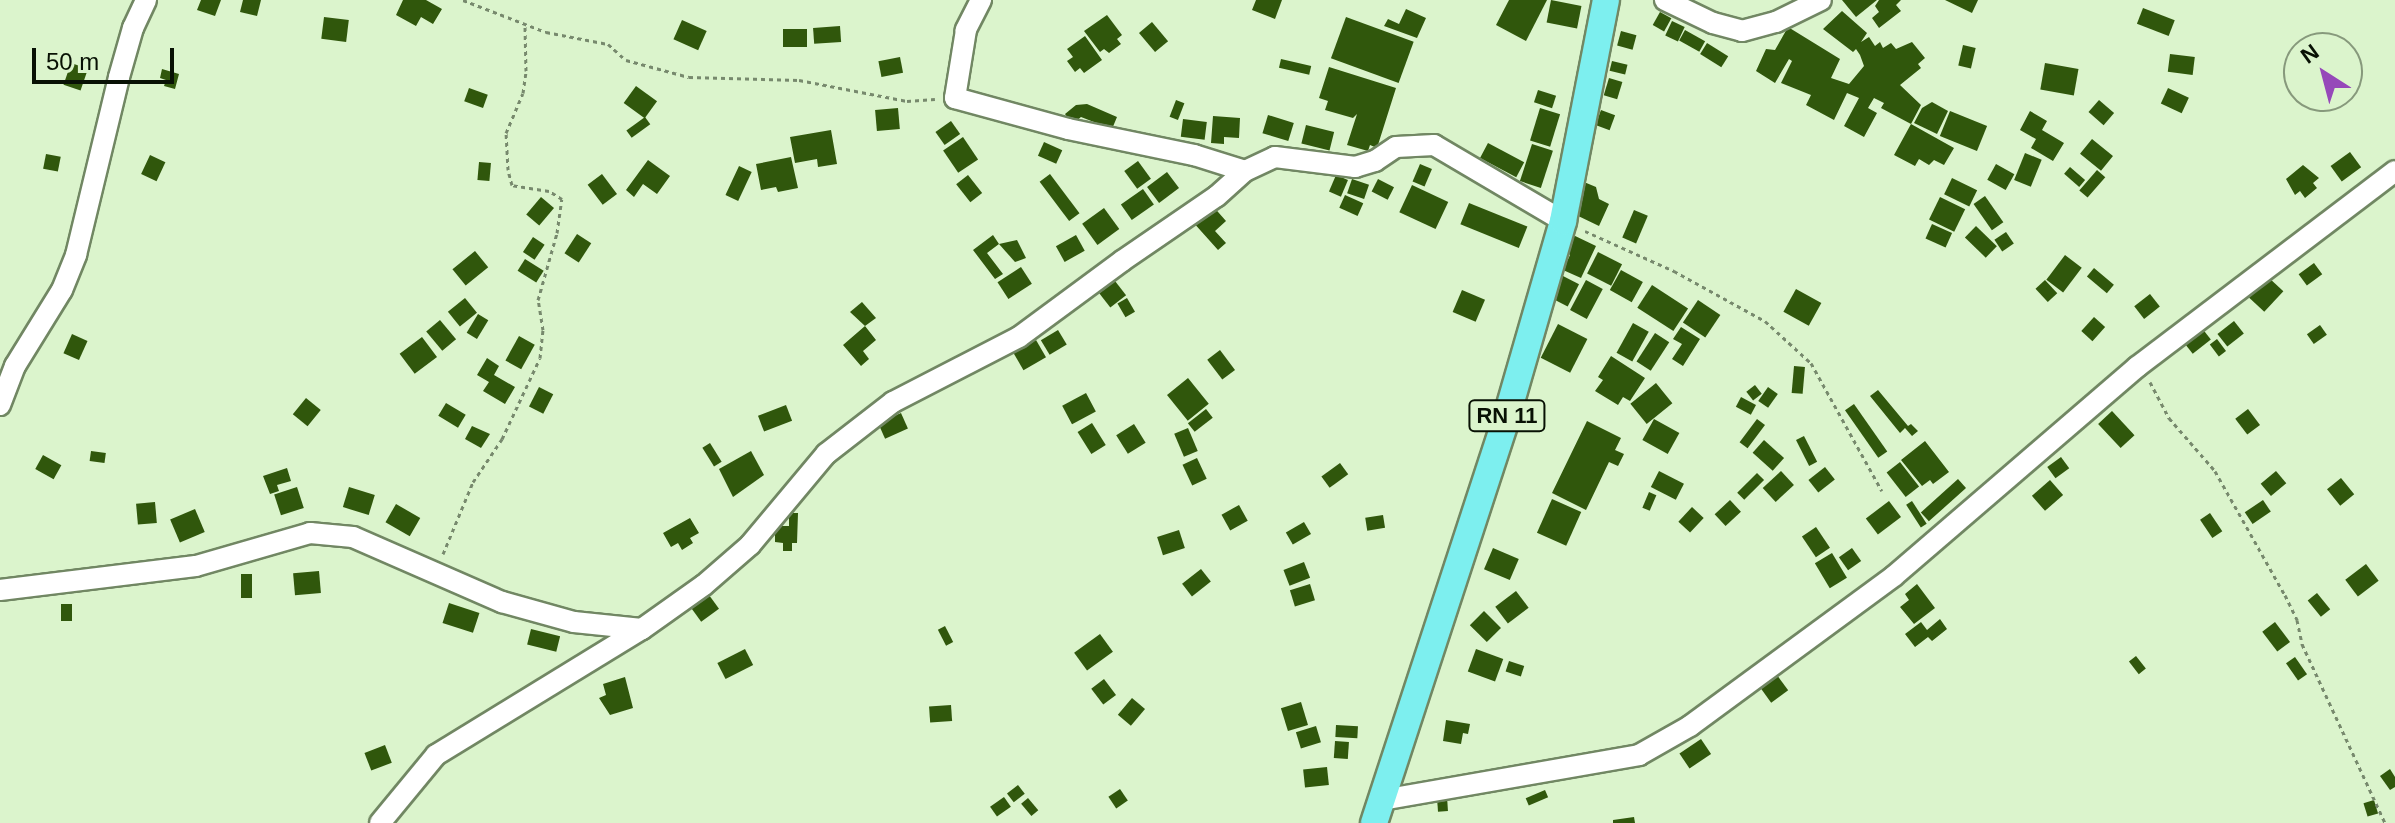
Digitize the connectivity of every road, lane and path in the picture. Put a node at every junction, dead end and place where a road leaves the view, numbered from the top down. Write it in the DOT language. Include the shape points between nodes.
graph roads {
  1 [pos="146,0"];
  2 [pos="463,0"];
  3 [pos="981,0"];
  4 [pos="1606,0"];
  5 [pos="1665,0"];
  6 [pos="1821,0"];
  7 [pos="525,26"];
  8 [pos="955,98"];
  9 [pos="1245,171"];
  10 [pos="2395,171"];
  11 [pos="1563,221"];
  12 [pos="2137,367"];
  13 [pos="0,405"];
  14 [pos="1882,491"];
  15 [pos="427,571"];
  16 [pos="0,590"];
  17 [pos="642,629"];
  18 [pos="1378,812"];
  19 [pos="380,823"];
  20 [pos="2385,823"];
  1 -- 13 [label="street" via="123,65 76,255 62,290 15,366"];
  2 -- 7 [label="path"];
  3 -- 8 [label="street" via="966,30"];
  4 -- 11 [label="main road, RN 11"];
  5 -- 6 [label="street" via="1742,31 1776,22"];
  7 -- 8 [label="path" via="608,44 626,60 689,77 815,82 907,101"];
  7 -- 15 [label="path" via="523,93 506,133 508,170 512,185 549,191 562,199 538,300 540,358 502,439 473,482 443,554"];
  8 -- 9 [label="street"];
  9 -- 11 [label="street" via="1275,157 1355,167 1396,147 1434,145"];
  9 -- 17 [label="street" via="1019,337 893,402 826,454 750,545"];
  10 -- 12 [label="street"];
  11 -- 14 [label="path" via="1674,271 1765,321 1811,363"];
  11 -- 18 [label="main road, RN 11" via="1506,419"];
  12 -- 18 [label="street" via="1894,576 1690,726 1639,755"];
  12 -- 20 [label="path" via="2169,418 2215,471 2280,585"];
  15 -- 16 [label="street" via="353,537 310,533 196,566"];
  15 -- 17 [label="street" via="502,602 574,622"];
  17 -- 19 [label="street" via="436,755"];
}
